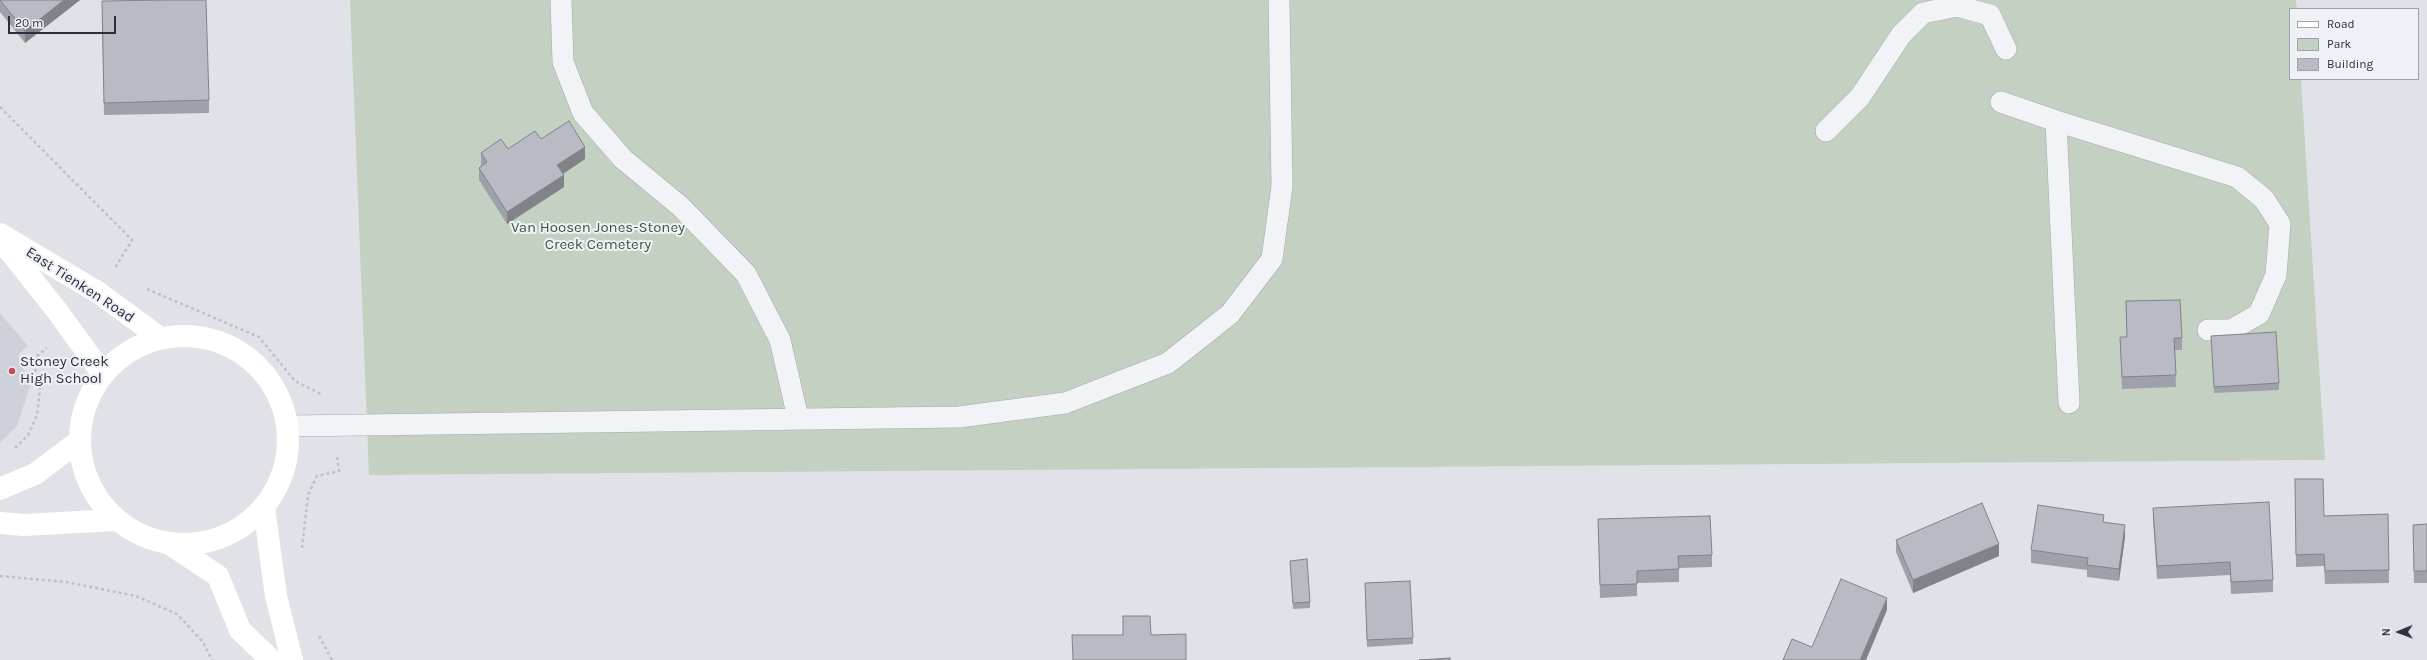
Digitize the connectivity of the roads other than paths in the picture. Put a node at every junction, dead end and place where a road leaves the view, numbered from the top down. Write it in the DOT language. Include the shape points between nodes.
graph roads {
  1 [pos="560,0"];
  2 [pos="1279,0"];
  3 [pos="2006,49"];
  4 [pos="2001,102"];
  5 [pos="2056,121"];
  6 [pos="1826,131"];
  7 [pos="0,234"];
  8 [pos="0,239"];
  9 [pos="2208,330"];
  10 [pos="159,337"];
  11 [pos="102,373"];
  12 [pos="2069,402"];
  13 [pos="798,418"];
  14 [pos="288,426"];
  15 [pos="78,441"];
  16 [pos="0,489"];
  17 [pos="264,508"];
  18 [pos="115,520"];
  19 [pos="0,523"];
  20 [pos="170,544"];
  21 [pos="271,660"];
  22 [pos="292,660"];
  1 -- 13 [label="lane" via="562,62 583,113 623,159 680,206 746,274 780,340"];
  2 -- 13 [label="lane" via="1282,186 1272,259 1230,314 1168,363 1064,403 959,417"];
  3 -- 6 [label="lane" via="1990,15 1957,6 1923,13 1901,35 1860,97"];
  4 -- 5 [label="lane"];
  5 -- 9 [label="lane" via="2237,177 2264,199 2280,224 2276,275 2258,314 2230,330"];
  5 -- 12 [label="lane"];
  7 -- 10 [label="street, East Tienken Road" via="99,293"];
  8 -- 11 [label="street, East Tienken Road"];
  10 -- 11 [label="street" via="128,350"];
  10 -- 14 [label="street" via="194,335 221,342 257,364 278,392"];
  11 -- 15 [label="street" via="84,405"];
  13 -- 14 [label="lane"];
  14 -- 17 [label="street" via="288,455 280,483"];
  15 -- 16 [label="street" via="35,474"];
  15 -- 18 [label="street" via="83,470 93,491"];
  17 -- 20 [label="street" via="237,530 205,543"];
  17 -- 22 [label="street" via="276,596"];
  18 -- 19 [label="street" via="24,525"];
  18 -- 20 [label="street" via="141,536"];
  20 -- 21 [label="street" via="218,576 240,630"];
}
